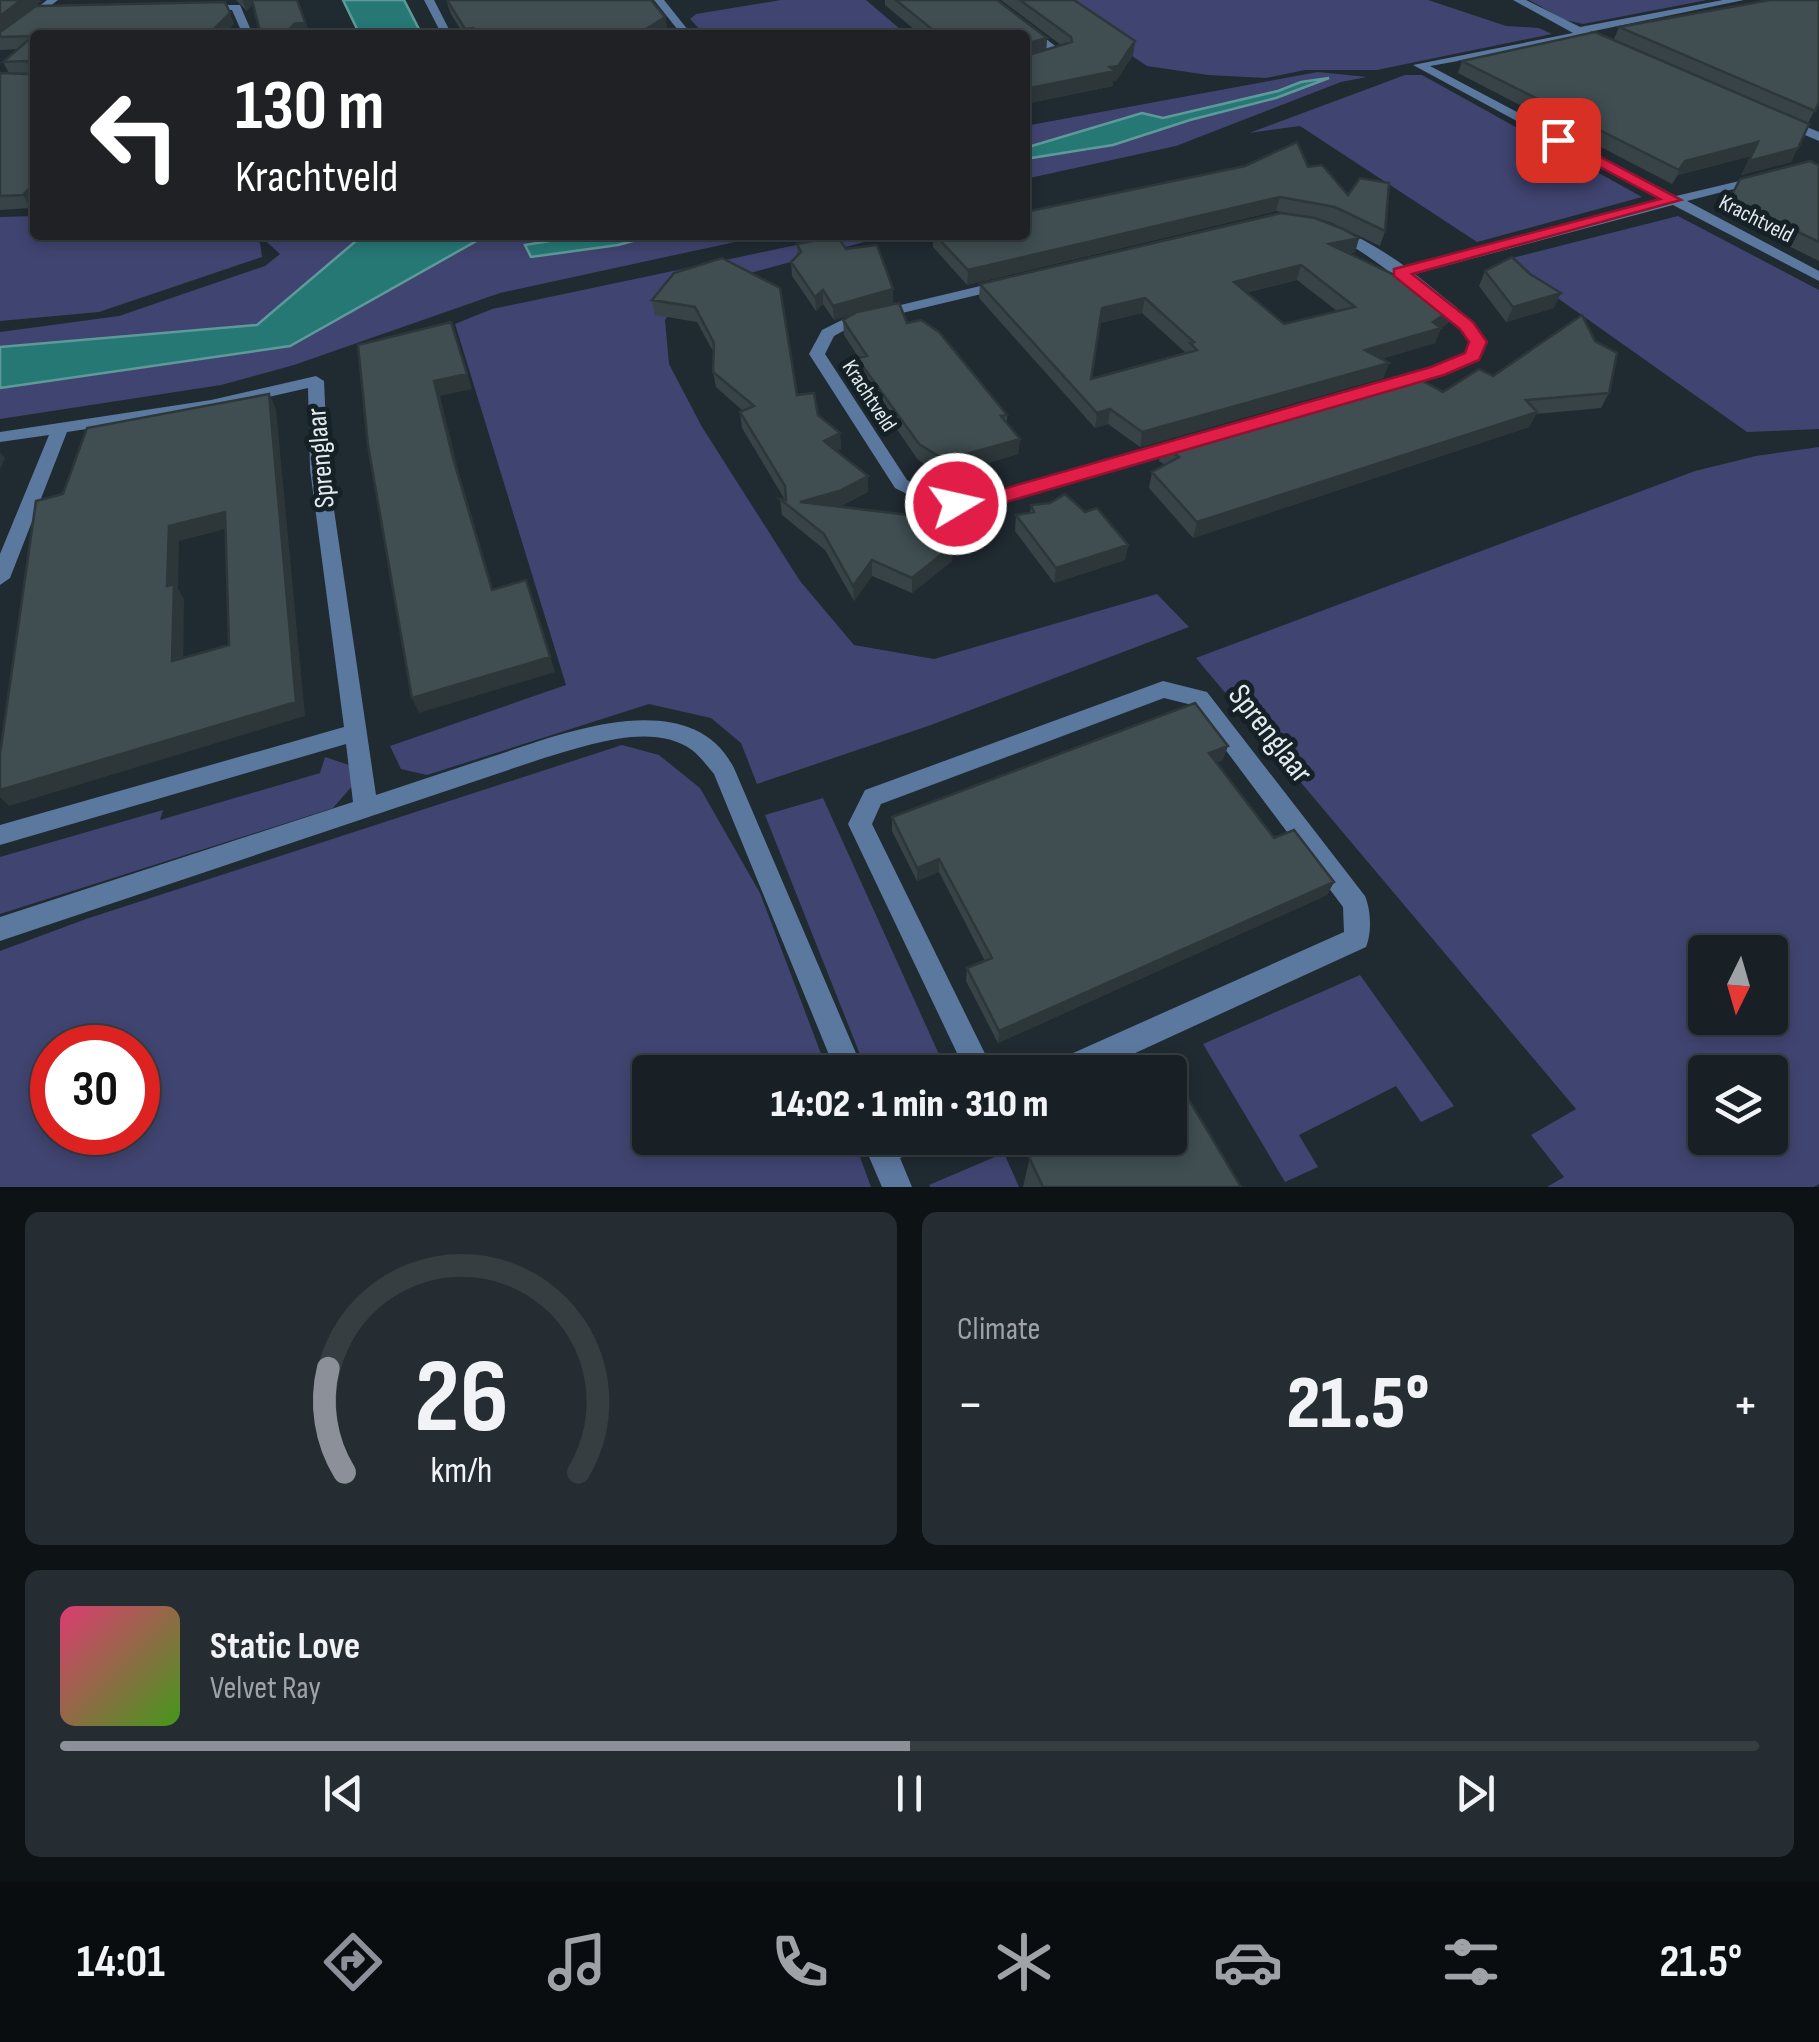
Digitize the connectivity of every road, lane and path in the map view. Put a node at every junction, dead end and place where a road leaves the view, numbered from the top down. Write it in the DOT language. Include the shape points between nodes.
graph roads {
  1 [pos="53,0"];
  2 [pos="428,0"];
  3 [pos="658,0"];
  4 [pos="989,0"];
  5 [pos="1518,0"];
  6 [pos="1739,0"];
  7 [pos="185,8"];
  8 [pos="38,11"];
  9 [pos="62,11"];
  10 [pos="246,30"];
  11 [pos="443,30"];
  12 [pos="683,30"];
  13 [pos="1029,30"];
  14 [pos="1030,31"];
  15 [pos="1581,32"];
  16 [pos="0,42"];
  17 [pos="1608,44"];
  18 [pos="1030,64"];
  19 [pos="1772,117"];
  20 [pos="1819,137"];
  21 [pos="1782,172"];
  22 [pos="1673,200"];
  23 [pos="1400,273"];
  24 [pos="1819,277"];
  25 [pos="60,428"];
  26 [pos="0,437"];
  27 [pos="0,578"];
  28 [pos="357,732"];
  29 [pos="366,808"];
  30 [pos="0,836"];
  31 [pos="0,930"];
  32 [pos="843,1055"];
  33 [pos="972,1055"];
  34 [pos="1101,1055"];
  35 [pos="884,1155"];
  36 [pos="897,1187"];
  1 -- 8 [label="street"];
  2 -- 11 [label="street"];
  3 -- 12 [label="street"];
  4 -- 13 [label="street"];
  5 -- 15 [label="street"];
  6 -- 15 [label="street"];
  7 -- 10 [label="street" via="236,7"];
  8 -- 9 [label="street"];
  8 -- 16 [label="street"];
  14 -- 18 [label="street" via="1062,55"];
  15 -- 17 [label="street"];
  15 -- 22 [label="street, Krachtveld" via="1419,65"];
  19 -- 20 [label="street"];
  21 -- 22 [label="street, Krachtveld"];
  22 -- 23 [label="street, Krachtveld"];
  22 -- 24 [label="street, Krachtveld"];
  23 -- 23 [label="street, Krachtveld" via="1467,325 1478,342 1472,356 975,504 927,498 901,484 817,354 828,333 851,320 1266,220 1332,228"];
  25 -- 26 [label="street, Sprenglaar"];
  25 -- 27 [label="street"];
  25 -- 28 [label="street, Sprenglaar" via="316,381 318,468"];
  28 -- 29 [label="street, Sprenglaar"];
  28 -- 30 [label="street"];
  29 -- 31 [label="street"];
  29 -- 32 [label="street" via="616,729 696,740 723,768"];
  33 -- 34 [label="street, Sprenglaar" via="860,824 873,796 1163,689 1199,698 1356,904 1356,940"];
  35 -- 36 [label="street"];
}
